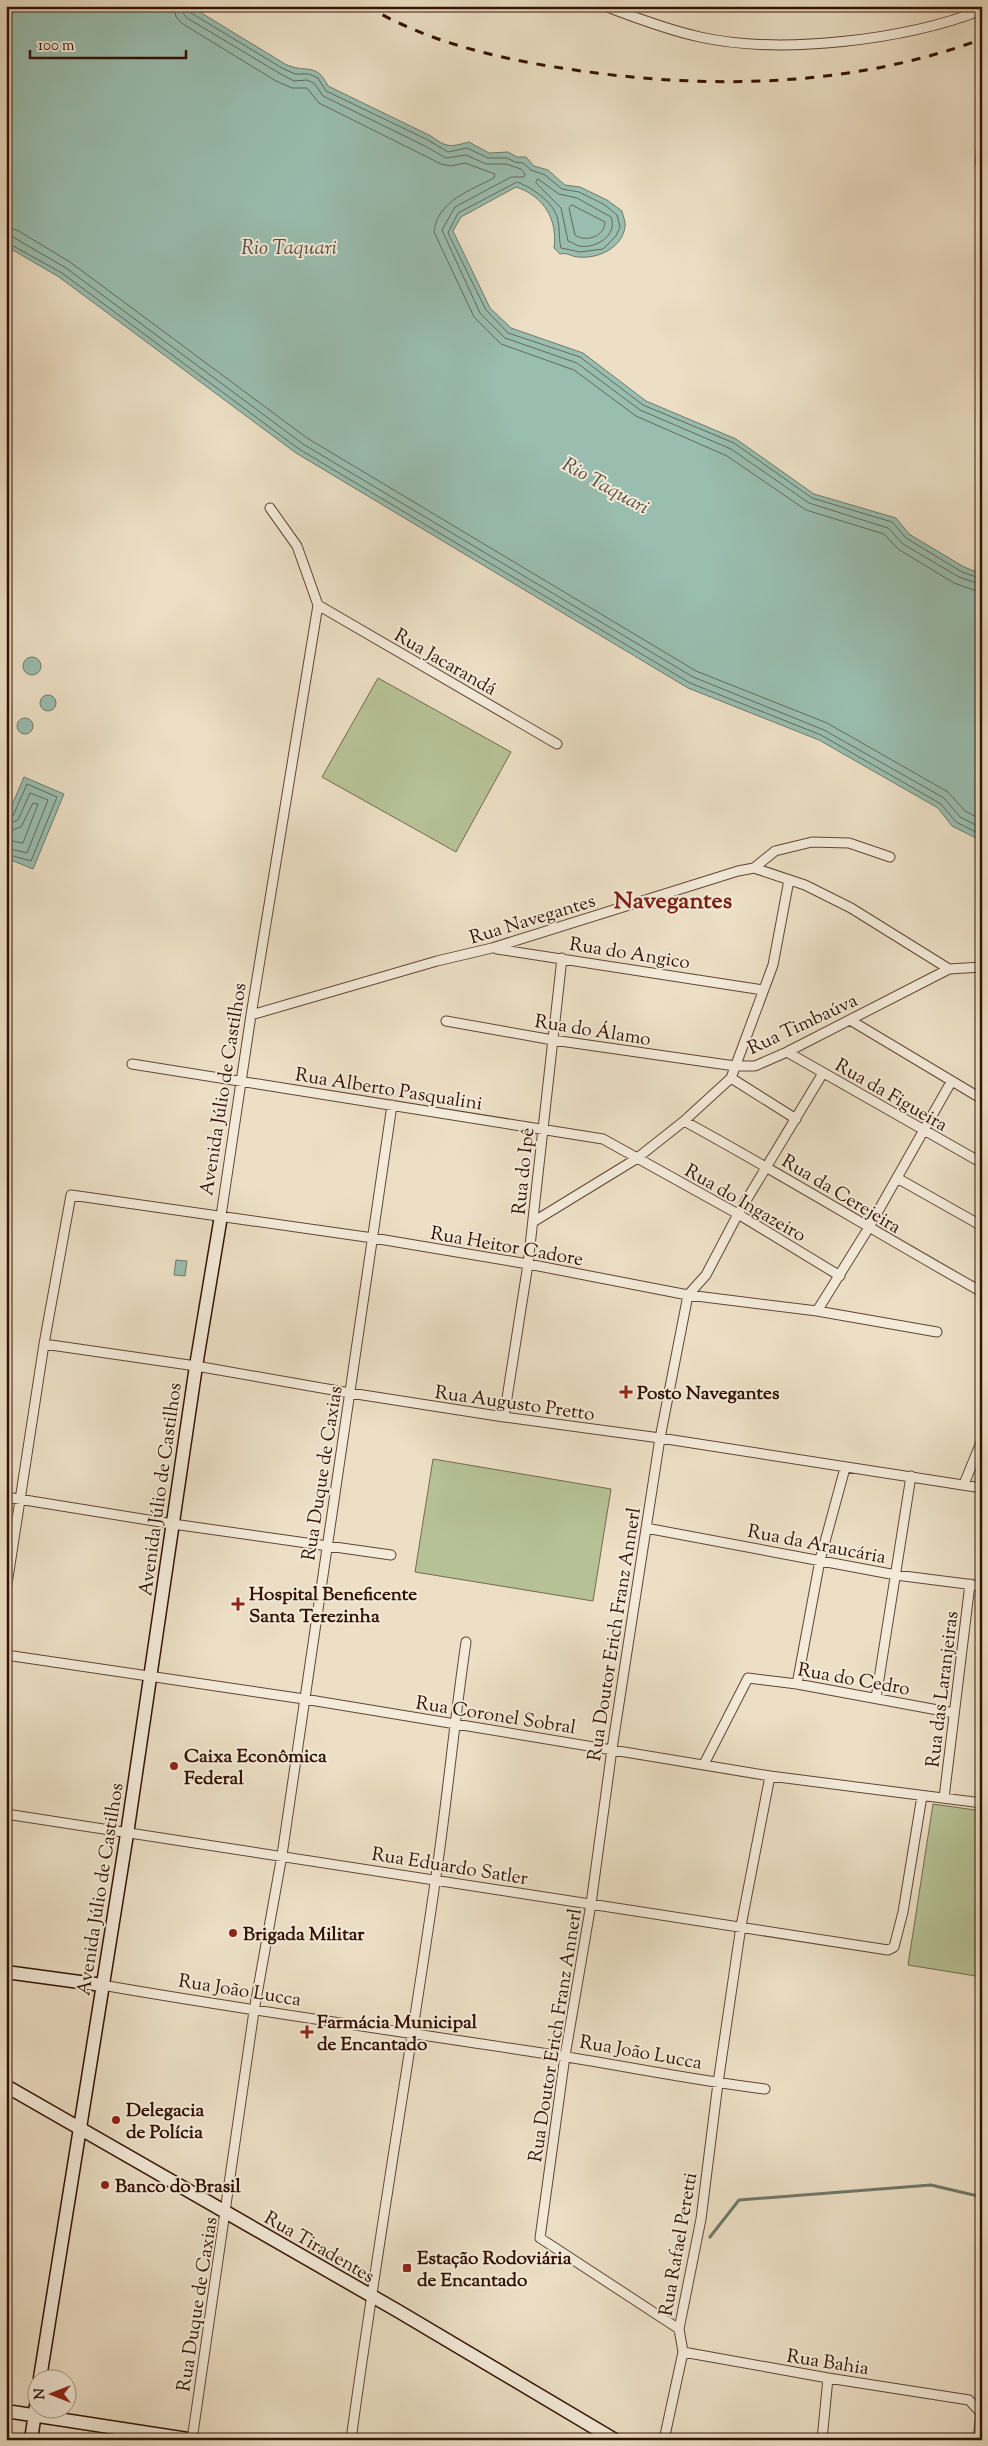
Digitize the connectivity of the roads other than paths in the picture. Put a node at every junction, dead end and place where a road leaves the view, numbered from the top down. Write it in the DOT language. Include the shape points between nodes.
graph roads {
  1 [pos="606,6"];
  2 [pos="982,10"];
  3 [pos="270,508"];
  4 [pos="318,605"];
  5 [pos="557,744"];
  6 [pos="890,857"];
  7 [pos="754,868"];
  8 [pos="789,880"];
  9 [pos="492,948"];
  10 [pos="562,958"];
  11 [pos="982,967"];
  12 [pos="949,969"];
  13 [pos="763,990"];
  14 [pos="251,1015"];
  15 [pos="850,1020"];
  16 [pos="446,1021"];
  17 [pos="554,1040"];
  18 [pos="788,1052"];
  19 [pos="132,1064"];
  20 [pos="735,1066"];
  21 [pos="823,1073"];
  22 [pos="731,1078"];
  23 [pos="242,1080"];
  24 [pos="951,1082"];
  25 [pos="982,1099"];
  26 [pos="392,1105"];
  27 [pos="796,1119"];
  28 [pos="684,1121"];
  29 [pos="542,1130"];
  30 [pos="923,1130"];
  31 [pos="636,1158"];
  32 [pos="982,1163"];
  33 [pos="768,1167"];
  34 [pos="897,1178"];
  35 [pos="738,1214"];
  36 [pos="221,1216"];
  37 [pos="533,1222"];
  38 [pos="982,1226"];
  39 [pos="868,1229"];
  40 [pos="373,1238"];
  41 [pos="528,1264"];
  42 [pos="840,1276"];
  43 [pos="982,1292"];
  44 [pos="688,1295"];
  45 [pos="817,1311"];
  46 [pos="937,1332"];
  47 [pos="44,1344"];
  48 [pos="196,1366"];
  49 [pos="350,1393"];
  50 [pos="504,1417"];
  51 [pos="660,1438"];
  52 [pos="982,1440"];
  53 [pos="845,1468"];
  54 [pos="911,1476"];
  55 [pos="964,1484"];
  56 [pos="982,1488"];
  57 [pos="6,1497"];
  58 [pos="20,1499"];
  59 [pos="173,1524"];
  60 [pos="646,1528"];
  61 [pos="326,1546"];
  62 [pos="392,1555"];
  63 [pos="820,1560"];
  64 [pos="896,1575"];
  65 [pos="970,1584"];
  66 [pos="982,1586"];
  67 [pos="6,1591"];
  68 [pos="466,1642"];
  69 [pos="6,1655"];
  70 [pos="151,1676"];
  71 [pos="797,1684"];
  72 [pos="876,1698"];
  73 [pos="304,1699"];
  74 [pos="954,1713"];
  75 [pos="454,1724"];
  76 [pos="612,1749"];
  77 [pos="704,1764"];
  78 [pos="770,1776"];
  79 [pos="922,1796"];
  80 [pos="944,1798"];
  81 [pos="982,1803"];
  82 [pos="6,1814"];
  83 [pos="127,1834"];
  84 [pos="282,1855"];
  85 [pos="435,1880"];
  86 [pos="591,1904"];
  87 [pos="741,1926"];
  88 [pos="6,1972"];
  89 [pos="102,1985"];
  90 [pos="254,2011"];
  91 [pos="412,2033"];
  92 [pos="565,2056"];
  93 [pos="718,2083"];
  94 [pos="6,2086"];
  95 [pos="765,2089"];
  96 [pos="80,2128"];
  97 [pos="226,2214"];
  98 [pos="370,2297"];
  99 [pos="679,2329"];
  100 [pos="682,2352"];
  101 [pos="42,2368"];
  102 [pos="828,2378"];
  103 [pos="6,2411"];
  104 [pos="28,2414"];
  105 [pos="34,2418"];
  106 [pos="53,2418"];
  107 [pos="31,2440"];
  108 [pos="192,2440"];
  109 [pos="351,2440"];
  110 [pos="615,2440"];
  111 [pos="664,2440"];
  112 [pos="822,2440"];
  113 [pos="978,2440"];
  1 -- 2 [label="street" via="700,37 784,45 891,35 951,22"];
  3 -- 4 [label="street" via="297,546"];
  4 -- 5 [label="street, Rua Jacarandá"];
  4 -- 14 [label="street, Avenida Júlio de Castilhos"];
  6 -- 7 [label="street" via="849,843 812,842 775,851"];
  7 -- 8 [label="street"];
  7 -- 9 [label="street, Rua Navegantes"];
  8 -- 12 [label="street" via="805,884 851,908"];
  8 -- 13 [label="street" via="773,965"];
  9 -- 10 [label="street, Rua do Angico"];
  9 -- 14 [label="street, Rua Navegantes"];
  10 -- 13 [label="street, Rua do Angico"];
  10 -- 17 [label="street, Rua do Ipê"];
  11 -- 12 [label="street, Rua Timbaúva"];
  12 -- 15 [label="street, Rua Timbaúva"];
  13 -- 20 [label="street"];
  14 -- 23 [label="street, Avenida Júlio de Castilhos"];
  15 -- 18 [label="street, Rua Timbaúva"];
  15 -- 24 [label="street"];
  16 -- 17 [label="street, Rua do Álamo"];
  17 -- 20 [label="street, Rua do Álamo"];
  17 -- 29 [label="street, Rua do Ipê"];
  18 -- 20 [label="street, Rua Timbaúva" via="755,1066"];
  18 -- 21 [label="street, Rua da Figueira"];
  19 -- 23 [label="street, Rua Alberto Pasqualini"];
  20 -- 22 [label="street, Rua Timbaúva"];
  21 -- 27 [label="street"];
  21 -- 30 [label="street, Rua da Figueira"];
  22 -- 27 [label="street"];
  22 -- 28 [label="street, Rua Timbaúva"];
  23 -- 26 [label="street, Rua Alberto Pasqualini"];
  23 -- 36 [label="street, Avenida Júlio de Castilhos"];
  24 -- 25 [label="street"];
  24 -- 30 [label="street"];
  26 -- 29 [label="street, Rua Alberto Pasqualini"];
  26 -- 40 [label="street, Rua Duque de Caxias"];
  27 -- 33 [label="street"];
  28 -- 31 [label="street, Rua Timbaúva"];
  28 -- 33 [label="street, Rua da Cerejeira"];
  29 -- 31 [label="street, Rua Alberto Pasqualini" via="603,1140"];
  29 -- 37 [label="street, Rua do Ipê"];
  30 -- 32 [label="street, Rua da Figueira"];
  30 -- 34 [label="street"];
  31 -- 35 [label="street, Rua do Ingazeiro"];
  31 -- 37 [label="street, Rua Timbaúva"];
  33 -- 35 [label="street"];
  33 -- 39 [label="street, Rua da Cerejeira"];
  34 -- 38 [label="street"];
  34 -- 39 [label="street"];
  35 -- 42 [label="street, Rua do Ingazeiro"];
  35 -- 44 [label="street" via="706,1275"];
  36 -- 40 [label="street, Rua Heitor Cadore"];
  36 -- 47 [label="street, Rua Heitor Cadore" via="71,1196"];
  36 -- 48 [label="street, Avenida Júlio de Castilhos"];
  37 -- 41 [label="street, Rua do Ipê"];
  39 -- 42 [label="street"];
  39 -- 43 [label="street, Rua da Cerejeira"];
  40 -- 41 [label="street, Rua Heitor Cadore"];
  40 -- 49 [label="street, Rua Duque de Caxias"];
  41 -- 44 [label="street, Rua Heitor Cadore"];
  41 -- 50 [label="street, Rua do Ipê"];
  42 -- 45 [label="street"];
  44 -- 45 [label="street, Rua Heitor Cadore"];
  44 -- 51 [label="street, Rua Doutor Erich Franz Annerl"];
  45 -- 46 [label="street, Rua Heitor Cadore"];
  47 -- 48 [label="street, Rua Augusto Pretto"];
  47 -- 58 [label="street"];
  48 -- 49 [label="street, Rua Augusto Pretto"];
  48 -- 59 [label="street, Avenida Júlio de Castilhos"];
  49 -- 50 [label="street, Rua Augusto Pretto"];
  49 -- 61 [label="street, Rua Duque de Caxias"];
  50 -- 51 [label="street, Rua Augusto Pretto"];
  51 -- 53 [label="street, Rua Augusto Pretto"];
  51 -- 60 [label="street, Rua Doutor Erich Franz Annerl"];
  52 -- 55 [label="street"];
  53 -- 54 [label="street, Rua Augusto Pretto"];
  53 -- 63 [label="street"];
  54 -- 55 [label="street, Rua Augusto Pretto"];
  54 -- 64 [label="street"];
  55 -- 56 [label="street, Rua Augusto Pretto"];
  57 -- 58 [label="street"];
  58 -- 59 [label="street"];
  58 -- 67 [label="street"];
  59 -- 61 [label="street"];
  59 -- 70 [label="street, Avenida Júlio de Castilhos"];
  60 -- 63 [label="street, Rua da Araucária"];
  60 -- 76 [label="street, Rua Doutor Erich Franz Annerl"];
  61 -- 62 [label="street"];
  61 -- 73 [label="street, Rua Duque de Caxias"];
  63 -- 64 [label="street, Rua da Araucária"];
  63 -- 71 [label="street"];
  64 -- 65 [label="street, Rua da Araucária"];
  64 -- 72 [label="street"];
  65 -- 66 [label="street, Rua da Araucária"];
  65 -- 74 [label="street, Rua das Laranjeiras"];
  68 -- 75 [label="street"];
  69 -- 70 [label="street, Rua Coronel Sobral"];
  70 -- 73 [label="street, Rua Coronel Sobral"];
  70 -- 83 [label="street, Avenida Júlio de Castilhos"];
  71 -- 72 [label="street, Rua do Cedro"];
  71 -- 77 [label="street, Rua do Cedro" via="748,1678"];
  72 -- 74 [label="street, Rua do Cedro"];
  73 -- 75 [label="street, Rua Coronel Sobral"];
  73 -- 84 [label="street, Rua Duque de Caxias"];
  74 -- 80 [label="street, Rua das Laranjeiras"];
  75 -- 76 [label="street, Rua Coronel Sobral"];
  75 -- 85 [label="street"];
  76 -- 77 [label="street, Rua Coronel Sobral"];
  76 -- 86 [label="street, Rua Doutor Erich Franz Annerl"];
  77 -- 78 [label="street, Rua Coronel Sobral"];
  78 -- 79 [label="street, Rua Coronel Sobral"];
  78 -- 87 [label="street"];
  79 -- 80 [label="street, Rua Coronel Sobral"];
  79 -- 87 [label="street, Rua Eduardo Satler" via="894,1947 888,1950"];
  80 -- 81 [label="street, Rua Coronel Sobral"];
  82 -- 83 [label="street, Rua Eduardo Satler"];
  83 -- 84 [label="street, Rua Eduardo Satler"];
  83 -- 89 [label="street, Avenida Júlio de Castilhos"];
  84 -- 85 [label="street, Rua Eduardo Satler"];
  84 -- 90 [label="street, Rua Duque de Caxias"];
  85 -- 86 [label="street, Rua Eduardo Satler"];
  85 -- 91 [label="street"];
  86 -- 87 [label="street, Rua Eduardo Satler"];
  86 -- 92 [label="street, Rua Doutor Erich Franz Annerl"];
  87 -- 93 [label="street, Rua Rafael Peretti"];
  88 -- 89 [label="street, Rua João Lucca"];
  89 -- 90 [label="street, Rua João Lucca"];
  89 -- 96 [label="street, Avenida Júlio de Castilhos"];
  90 -- 91 [label="street, Rua João Lucca"];
  90 -- 97 [label="street, Rua Duque de Caxias"];
  91 -- 92 [label="street, Rua João Lucca"];
  91 -- 98 [label="street"];
  92 -- 93 [label="street, Rua João Lucca"];
  92 -- 99 [label="street, Rua Doutor Erich Franz Annerl" via="540,2238"];
  93 -- 95 [label="street, Rua João Lucca"];
  93 -- 99 [label="street, Rua Rafael Peretti" via="701,2220"];
  94 -- 96 [label="street, Rua Tiradentes"];
  96 -- 97 [label="street, Rua Tiradentes"];
  96 -- 101 [label="street, Avenida Júlio de Castilhos"];
  97 -- 98 [label="street, Rua Tiradentes"];
  97 -- 108 [label="street, Rua Duque de Caxias"];
  98 -- 109 [label="street"];
  98 -- 110 [label="street, Rua Tiradentes"];
  99 -- 100 [label="street, Rua Rafael Peretti"];
  100 -- 102 [label="street, Rua Bahia"];
  100 -- 111 [label="street, Rua Rafael Peretti"];
  102 -- 112 [label="street"];
  102 -- 113 [label="street, Rua Bahia" via="969,2400 981,2413"];
  103 -- 104 [label="street"];
  105 -- 107 [label="street"];
  106 -- 108 [label="street"];
}
